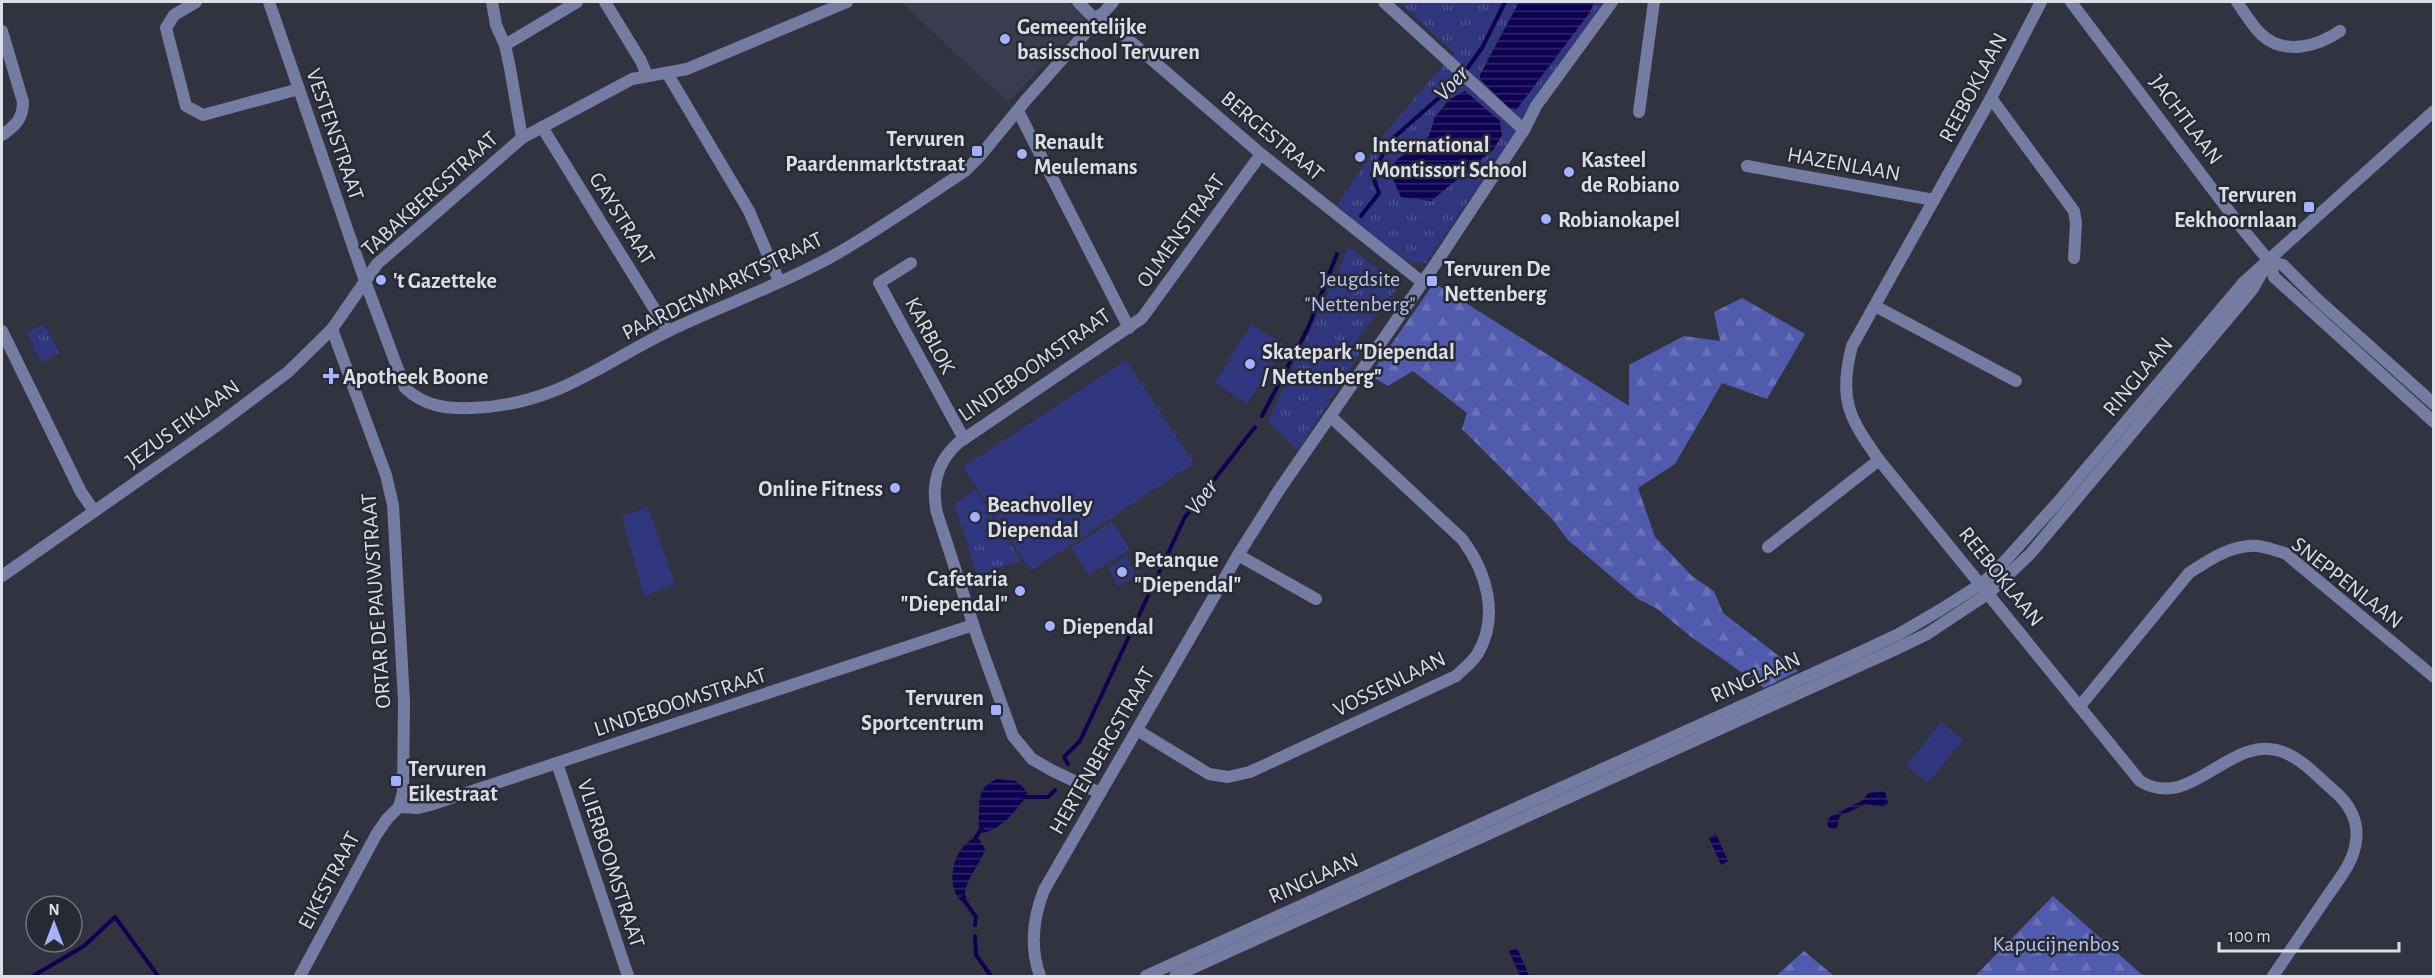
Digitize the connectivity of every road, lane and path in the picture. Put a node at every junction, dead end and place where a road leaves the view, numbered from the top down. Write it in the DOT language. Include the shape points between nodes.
graph roads {
  1 [pos="196,2"];
  2 [pos="269,2"];
  3 [pos="492,2"];
  4 [pos="577,2"];
  5 [pos="606,2"];
  6 [pos="847,2"];
  7 [pos="1078,2"];
  8 [pos="1113,2"];
  9 [pos="1384,2"];
  10 [pos="1612,2"];
  11 [pos="1654,2"];
  12 [pos="2041,2"];
  13 [pos="2071,2"];
  14 [pos="2237,2"];
  15 [pos="1098,18"];
  16 [pos="2,31"];
  17 [pos="2340,31"];
  18 [pos="505,45"];
  19 [pos="667,73"];
  20 [pos="647,75"];
  21 [pos="298,89"];
  22 [pos="1991,98"];
  23 [pos="1018,111"];
  24 [pos="2433,111"];
  25 [pos="1639,112"];
  26 [pos="542,127"];
  27 [pos="1524,130"];
  28 [pos="2,135"];
  29 [pos="522,138"];
  30 [pos="1261,154"];
  31 [pos="1747,166"];
  32 [pos="1934,200"];
  33 [pos="2074,258"];
  34 [pos="2269,261"];
  35 [pos="911,263"];
  36 [pos="365,281"];
  37 [pos="779,281"];
  38 [pos="1422,282"];
  39 [pos="1875,306"];
  40 [pos="1129,328"];
  41 [pos="332,329"];
  42 [pos="2,331"];
  43 [pos="668,331"];
  44 [pos="2016,381"];
  45 [pos="2433,404"];
  46 [pos="1330,416"];
  47 [pos="2433,422"];
  48 [pos="964,439"];
  49 [pos="1879,460"];
  50 [pos="94,511"];
  51 [pos="1768,547"];
  52 [pos="1238,555"];
  53 [pos="2,576"];
  54 [pos="1985,588"];
  55 [pos="1316,599"];
  56 [pos="973,625"];
  57 [pos="2433,677"];
  58 [pos="2080,706"];
  59 [pos="1137,730"];
  60 [pos="557,763"];
  61 [pos="1100,793"];
  62 [pos="399,807"];
  63 [pos="300,976"];
  64 [pos="628,976"];
  65 [pos="1040,976"];
  66 [pos="1146,976"];
  67 [pos="1174,976"];
  68 [pos="2273,976"];
  1 -- 21 [label="street" via="174,15 166,28 186,106 203,115"];
  2 -- 21 [label="street, VESTENSTRAAT"];
  3 -- 18 [label="street"];
  4 -- 18 [label="street"];
  5 -- 20 [label="street"];
  6 -- 19 [label="street, TABAKBERGSTRAAT" via="687,69"];
  7 -- 15 [label="street, BERGESTRAAT"];
  8 -- 15 [label="street, PAARDENMARKTSTRAAT"];
  9 -- 27 [label="street"];
  10 -- 27 [label="street, HERTENBERGSTRAAT" via="1536,106"];
  11 -- 25 [label="street"];
  12 -- 22 [label="street, REEBOKLAAN"];
  13 -- 34 [label="street, JACHTLAAN"];
  14 -- 17 [label="street" via="2261,34 2286,47 2309,46"];
  15 -- 23 [label="street, PAARDENMARKTSTRAAT"];
  15 -- 30 [label="street, BERGESTRAAT"];
  16 -- 28 [label="street" via="23,111 14,127"];
  18 -- 29 [label="street"];
  19 -- 20 [label="street, TABAKBERGSTRAAT"];
  19 -- 37 [label="street" via="749,211"];
  20 -- 26 [label="street, TABAKBERGSTRAAT" via="632,79"];
  21 -- 36 [label="street, VESTENSTRAAT"];
  22 -- 32 [label="street, REEBOKLAAN"];
  22 -- 33 [label="street" via="2074,211"];
  23 -- 37 [label="street, PAARDENMARKTSTRAAT" via="965,171 830,257"];
  23 -- 40 [label="street, LINDEBOOMSTRAAT"];
  24 -- 34 [label="street, RINGLAAN"];
  26 -- 29 [label="street, TABAKBERGSTRAAT"];
  26 -- 43 [label="street, GAYSTRAAT"];
  27 -- 38 [label="street, HERTENBERGSTRAAT"];
  29 -- 36 [label="street, TABAKBERGSTRAAT" via="377,264"];
  30 -- 38 [label="street, BERGESTRAAT"];
  30 -- 40 [label="street, OLMENSTRAAT" via="1142,318"];
  31 -- 32 [label="street, HAZENLAAN"];
  32 -- 39 [label="street, REEBOKLAAN"];
  34 -- 45 [label="street, JACHTLAAN" via="2283,265"];
  34 -- 47 [label="street, JACHTLAAN" via="2274,277"];
  34 -- 54 [label="street, RINGLAAN" via="2243,283"];
  35 -- 48 [label="street, KARBLOK" via="879,283"];
  36 -- 41 [label="street, JEZUS EIKLAAN"];
  36 -- 43 [label="street, PAARDENMARKTSTRAAT" via="405,388 431,405 453,408 518,403 565,388"];
  37 -- 43 [label="street, PAARDENMARKTSTRAAT"];
  38 -- 46 [label="street, HERTENBERGSTRAAT"];
  39 -- 44 [label="street"];
  39 -- 49 [label="street, REEBOKLAAN" via="1852,346 1846,386 1855,426"];
  40 -- 48 [label="street, LINDEBOOMSTRAAT"];
  41 -- 50 [label="street, JEZUS EIKLAAN" via="288,372"];
  41 -- 62 [label="street, ORTAR DE PAUWSTRAAT" via="386,475 393,505 404,701 403,792"];
  42 -- 50 [label="street"];
  46 -- 52 [label="street, HERTENBERGSTRAAT"];
  46 -- 59 [label="street, VOSSENLAAN" via="1462,539 1475,556 1484,575 1488,613 1487,629 1478,652 1456,676 1250,772 1228,777 1209,774"];
  48 -- 56 [label="street, LINDEBOOMSTRAAT" via="943,459 934,500"];
  49 -- 51 [label="street"];
  49 -- 54 [label="street, REEBOKLAAN"];
  50 -- 53 [label="street, JEZUS EIKLAAN"];
  52 -- 55 [label="street"];
  52 -- 59 [label="street, HERTENBERGSTRAAT"];
  54 -- 58 [label="street, REEBOKLAAN"];
  54 -- 66 [label="street, RINGLAAN" via="1882,642"];
  54 -- 67 [label="street, RINGLAAN" via="1927,634 1894,651"];
  56 -- 60 [label="street, LINDEBOOMSTRAAT"];
  56 -- 61 [label="street, LINDEBOOMSTRAAT" via="1005,718 1019,745 1032,759"];
  57 -- 58 [label="street, SNEPPENLAAN" via="2285,553 2258,546 2236,548 2189,573"];
  58 -- 68 [label="street, REEBOKLAAN" via="2131,772 2149,786 2183,786 2236,756 2264,748 2294,757 2342,797 2357,826 2353,857"];
  59 -- 61 [label="street, HERTENBERGSTRAAT"];
  60 -- 62 [label="street, LINDEBOOMSTRAAT" via="430,805"];
  60 -- 64 [label="street, VLIERBOOMSTRAAT"];
  61 -- 65 [label="street, HERTENBERGSTRAAT" via="1040,901 1033,945"];
  62 -- 63 [label="street, EIKESTRAAT" via="376,835"];
}
